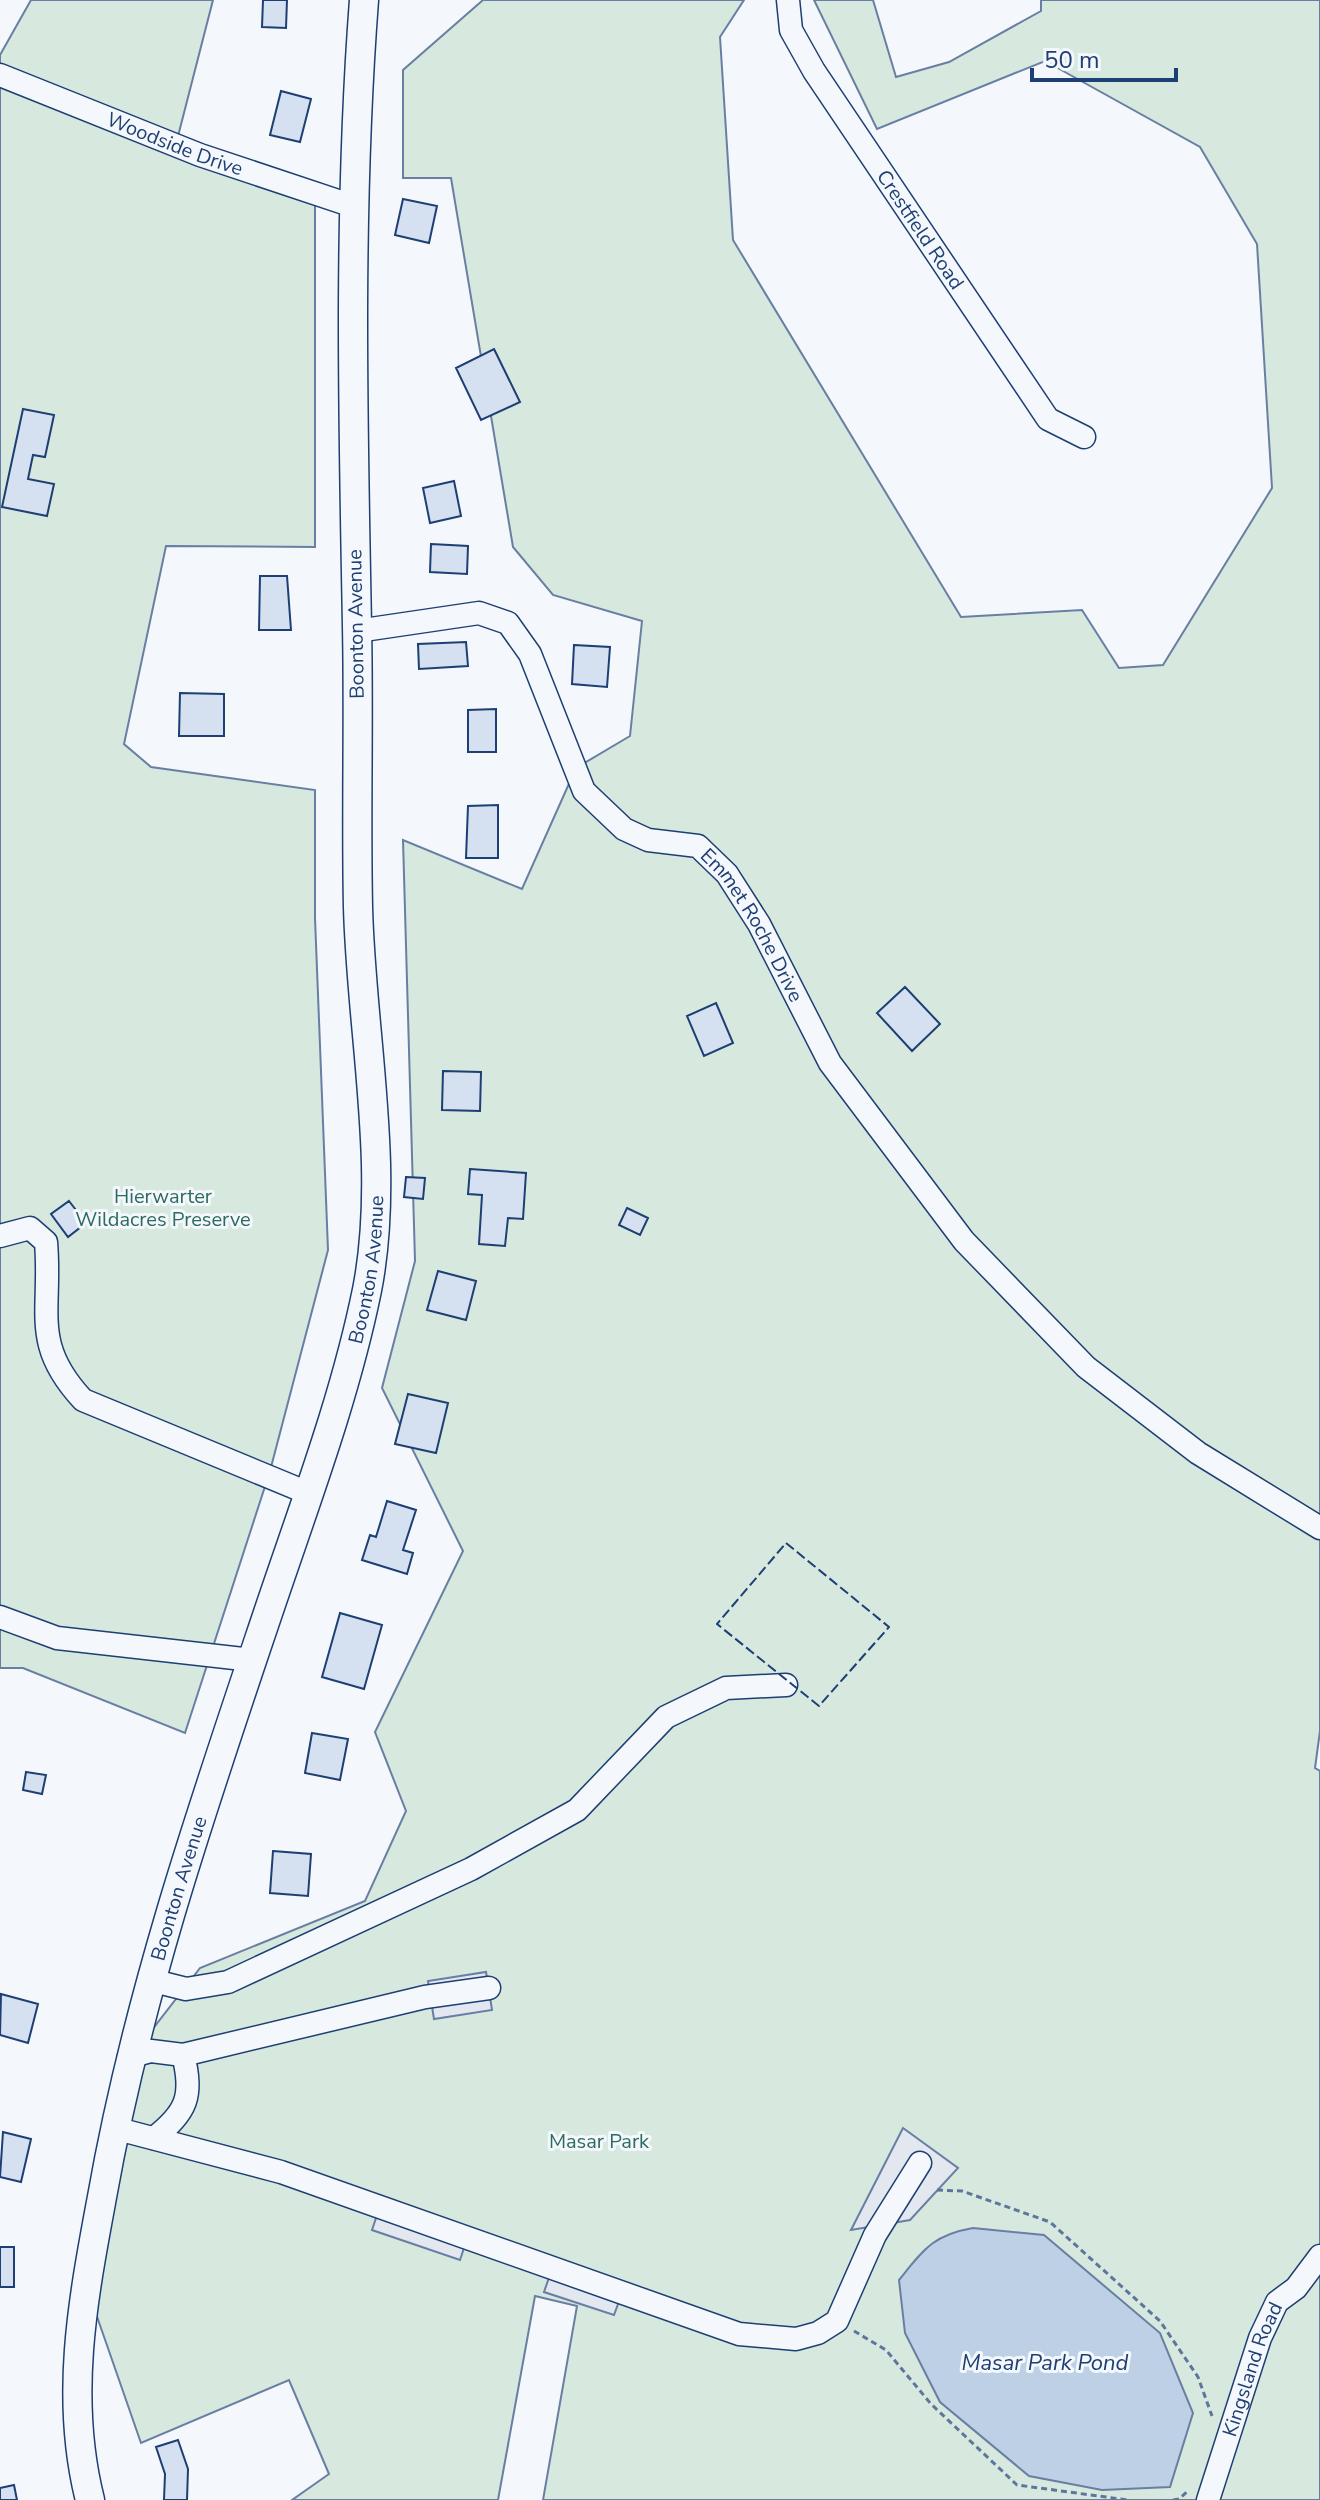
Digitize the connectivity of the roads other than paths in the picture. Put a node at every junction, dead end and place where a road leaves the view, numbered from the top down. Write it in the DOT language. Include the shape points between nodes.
graph roads {
  1 [pos="364,0"];
  2 [pos="788,0"];
  3 [pos="0,75"];
  4 [pos="353,206"];
  5 [pos="1084,437"];
  6 [pos="357,631"];
  7 [pos="0,1236"];
  8 [pos="308,1493"];
  9 [pos="1320,1528"];
  10 [pos="0,1617"];
  11 [pos="252,1660"];
  12 [pos="786,1685"];
  13 [pos="150,1980"];
  14 [pos="489,1988"];
  15 [pos="139,2047"];
  16 [pos="183,2055"];
  17 [pos="114,2128"];
  18 [pos="154,2138"];
  19 [pos="920,2163"];
  20 [pos="1320,2256"];
  21 [pos="1201,2493"];
  22 [pos="90,2500"];
  1 -- 4 [label="main road, Boonton Avenue"];
  2 -- 5 [label="street, Crestfield Road" via="791,30 814,71 1048,419"];
  3 -- 4 [label="street, Woodside Drive" via="200,155"];
  4 -- 6 [label="main road, Boonton Avenue"];
  6 -- 8 [label="main road, Boonton Avenue" via="358,902 376,1212 367,1291"];
  6 -- 9 [label="street, Emmet Roche Drive" via="479,613 508,623 530,654 584,791 624,829 648,840 698,846 727,874 759,924 830,1063 964,1241 1086,1367 1198,1453"];
  7 -- 8 [label="street" via="30,1228 46,1242 50,1285 45,1338 59,1375 83,1400"];
  8 -- 11 [label="main road, Boonton Avenue"];
  10 -- 11 [label="street" via="57,1638"];
  11 -- 13 [label="main road, Boonton Avenue"];
  12 -- 13 [label="street" via="726,1688 666,1717 577,1810 471,1869 228,1982 186,1989"];
  13 -- 15 [label="main road, Boonton Avenue"];
  14 -- 16 [label="street" via="425,1997"];
  15 -- 16 [label="street"];
  15 -- 17 [label="main road, Boonton Avenue"];
  16 -- 18 [label="street" via="191,2084 178,2120"];
  17 -- 18 [label="street"];
  17 -- 22 [label="main road, Boonton Avenue" via="76,2363 80,2455"];
  18 -- 19 [label="street" via="281,2172 739,2334 796,2339 837,2321 875,2235"];
  20 -- 21 [label="street, Kingsland Road" via="1296,2288 1277,2302"];
}
